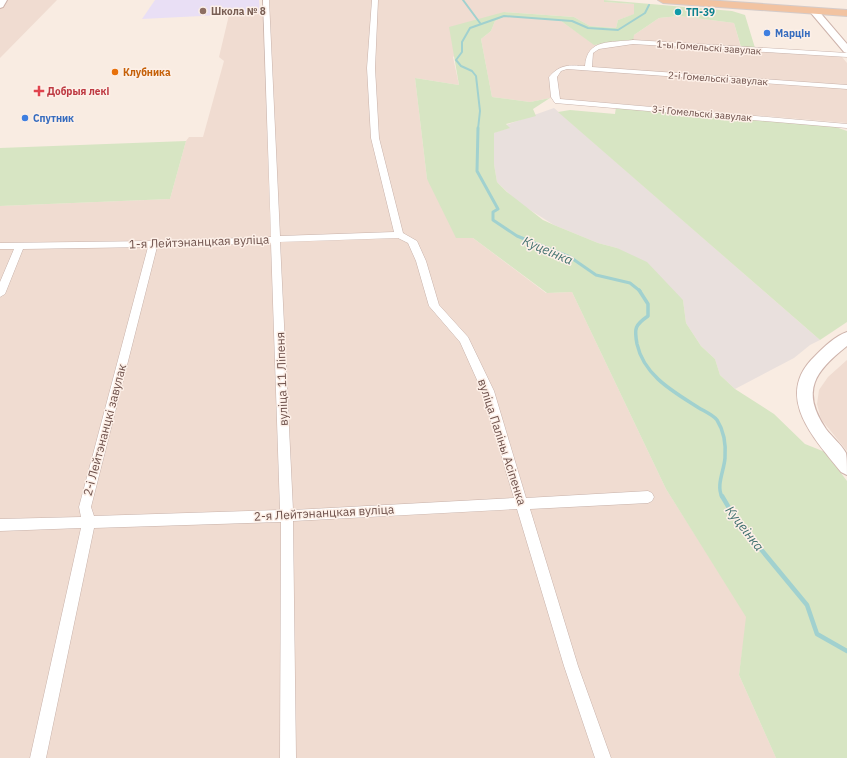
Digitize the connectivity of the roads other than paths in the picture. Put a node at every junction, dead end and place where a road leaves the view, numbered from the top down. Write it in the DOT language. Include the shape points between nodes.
graph roads {
  1 [pos="3,0"];
  2 [pos="266,0"];
  3 [pos="375,0"];
  4 [pos="663,0"];
  5 [pos="697,1"];
  6 [pos="0,4"];
  7 [pos="814,11"];
  8 [pos="847,13"];
  9 [pos="847,50"];
  10 [pos="847,55"];
  11 [pos="588,68"];
  12 [pos="847,87"];
  13 [pos="558,101"];
  14 [pos="847,126"];
  15 [pos="399,235"];
  16 [pos="276,239"];
  17 [pos="153,244"];
  18 [pos="0,246"];
  19 [pos="20,246"];
  20 [pos="0,294"];
  21 [pos="847,338"];
  22 [pos="847,467"];
  23 [pos="648,496"];
  24 [pos="522,504"];
  25 [pos="287,516"];
  26 [pos="89,523"];
  27 [pos="0,525"];
  28 [pos="38,758"];
  29 [pos="288,758"];
  30 [pos="603,758"];
  1 -- 6 [label="street"];
  2 -- 16 [label="street, вуліца 11 Ліпеня"];
  3 -- 15 [label="street" via="371,68 375,138"];
  4 -- 5 [label="main road"];
  5 -- 7 [label="main road"];
  7 -- 8 [label="main road"];
  7 -- 9 [label="street"];
  10 -- 11 [label="street, 1-ы Гомельскі завулак" via="633,42 592,49 589,53"];
  11 -- 12 [label="street, 2-і Гомельскі завулак"];
  11 -- 13 [label="street, 2-і Гомельскі завулак" via="566,67 559,70 553,77 555,97"];
  13 -- 14 [label="street, 3-і Гомельскі завулак"];
  15 -- 16 [label="street, 1-я Лейтэнанцкая вуліца"];
  15 -- 24 [label="street, вуліца Паліны Асіпенка" via="412,241 422,261 434,306 464,340 485,385"];
  16 -- 17 [label="street, 1-я Лейтэнанцкая вуліца"];
  16 -- 25 [label="street, вуліца 11 Ліпеня"];
  17 -- 19 [label="street, 1-я Лейтэнанцкая вуліца"];
  17 -- 26 [label="street, 2-і Лейтэнанцкі завулак" via="85,507"];
  18 -- 19 [label="street, 1-я Лейтэнанцкая вуліца"];
  19 -- 20 [label="street"];
  21 -- 22 [label="street" via="811,371 804,395 809,415"];
  23 -- 24 [label="street, 2-я Лейтэнанцкая вуліца"];
  24 -- 25 [label="street, 2-я Лейтэнанцкая вуліца"];
  24 -- 30 [label="street, вуліца Паліны Асіпенка" via="571,666"];
  25 -- 26 [label="street, 2-я Лейтэнанцкая вуліца"];
  25 -- 29 [label="street, вуліца 11 Ліпеня"];
  26 -- 27 [label="street, 2-я Лейтэнанцкая вуліца"];
  26 -- 28 [label="street, 2-і Лейтэнанцкі завулак"];
}
